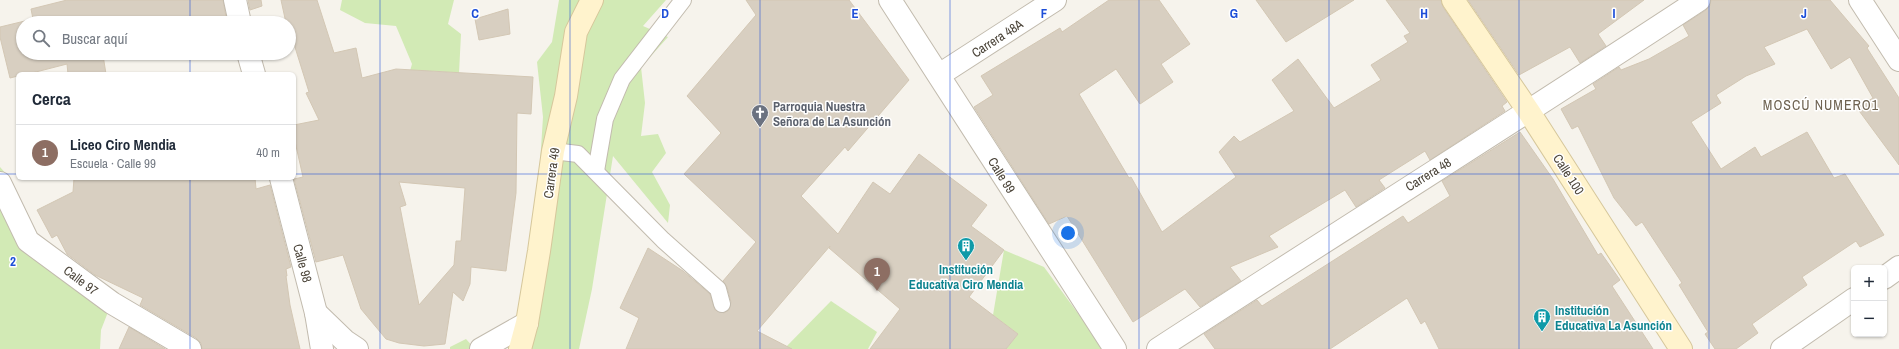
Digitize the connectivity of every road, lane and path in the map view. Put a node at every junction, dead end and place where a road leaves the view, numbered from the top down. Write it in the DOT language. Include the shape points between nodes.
graph roads {
  1 [pos="235,0"];
  2 [pos="592,0"];
  3 [pos="683,0"];
  4 [pos="890,0"];
  5 [pos="1055,0"];
  6 [pos="1453,0"];
  7 [pos="1700,0"];
  8 [pos="1860,0"];
  9 [pos="238,16"];
  10 [pos="250,60"];
  11 [pos="1899,60"];
  12 [pos="253,72"];
  13 [pos="939,76"];
  14 [pos="1529,112"];
  15 [pos="553,151"];
  16 [pos="596,171"];
  17 [pos="282,180"];
  18 [pos="0,183"];
  19 [pos="1899,267"];
  20 [pos="1887,276"];
  21 [pos="1851,300"];
  22 [pos="722,304"];
  23 [pos="316,313"];
  24 [pos="527,323"];
  25 [pos="190,349"];
  26 [pos="322,349"];
  27 [pos="356,349"];
  28 [pos="481,349"];
  29 [pos="520,349"];
  30 [pos="1115,349"];
  31 [pos="1158,349"];
  32 [pos="1681,349"];
  33 [pos="1782,349"];
  1 -- 9 [label="street"];
  2 -- 15 [label="street, Carrera 49" via="576,32 566,96"];
  3 -- 16 [label="lane" via="622,79 605,119"];
  4 -- 13 [label="street, Calle 99"];
  5 -- 13 [label="street, Carrera 48A"];
  6 -- 14 [label="street, Calle 100"];
  7 -- 14 [label="street, Carrera 48"];
  8 -- 11 [label="street"];
  10 -- 12 [label="street"];
  13 -- 30 [label="street, Calle 99"];
  14 -- 31 [label="street, Carrera 48"];
  14 -- 32 [label="street, Calle 100"];
  15 -- 16 [label="lane" via="578,154"];
  15 -- 24 [label="street, Carrera 49" via="541,244"];
  16 -- 22 [label="lane" via="627,206 718,289"];
  17 -- 23 [label="street, Calle 98"];
  18 -- 25 [label="street, Calle 97" via="28,240 112,303"];
  19 -- 20 [label="street"];
  21 -- 33 [label="street"];
  23 -- 26 [label="street, Calle 98"];
  23 -- 27 [label="street"];
  24 -- 28 [label="street"];
  24 -- 29 [label="street, Carrera 49"];
}
